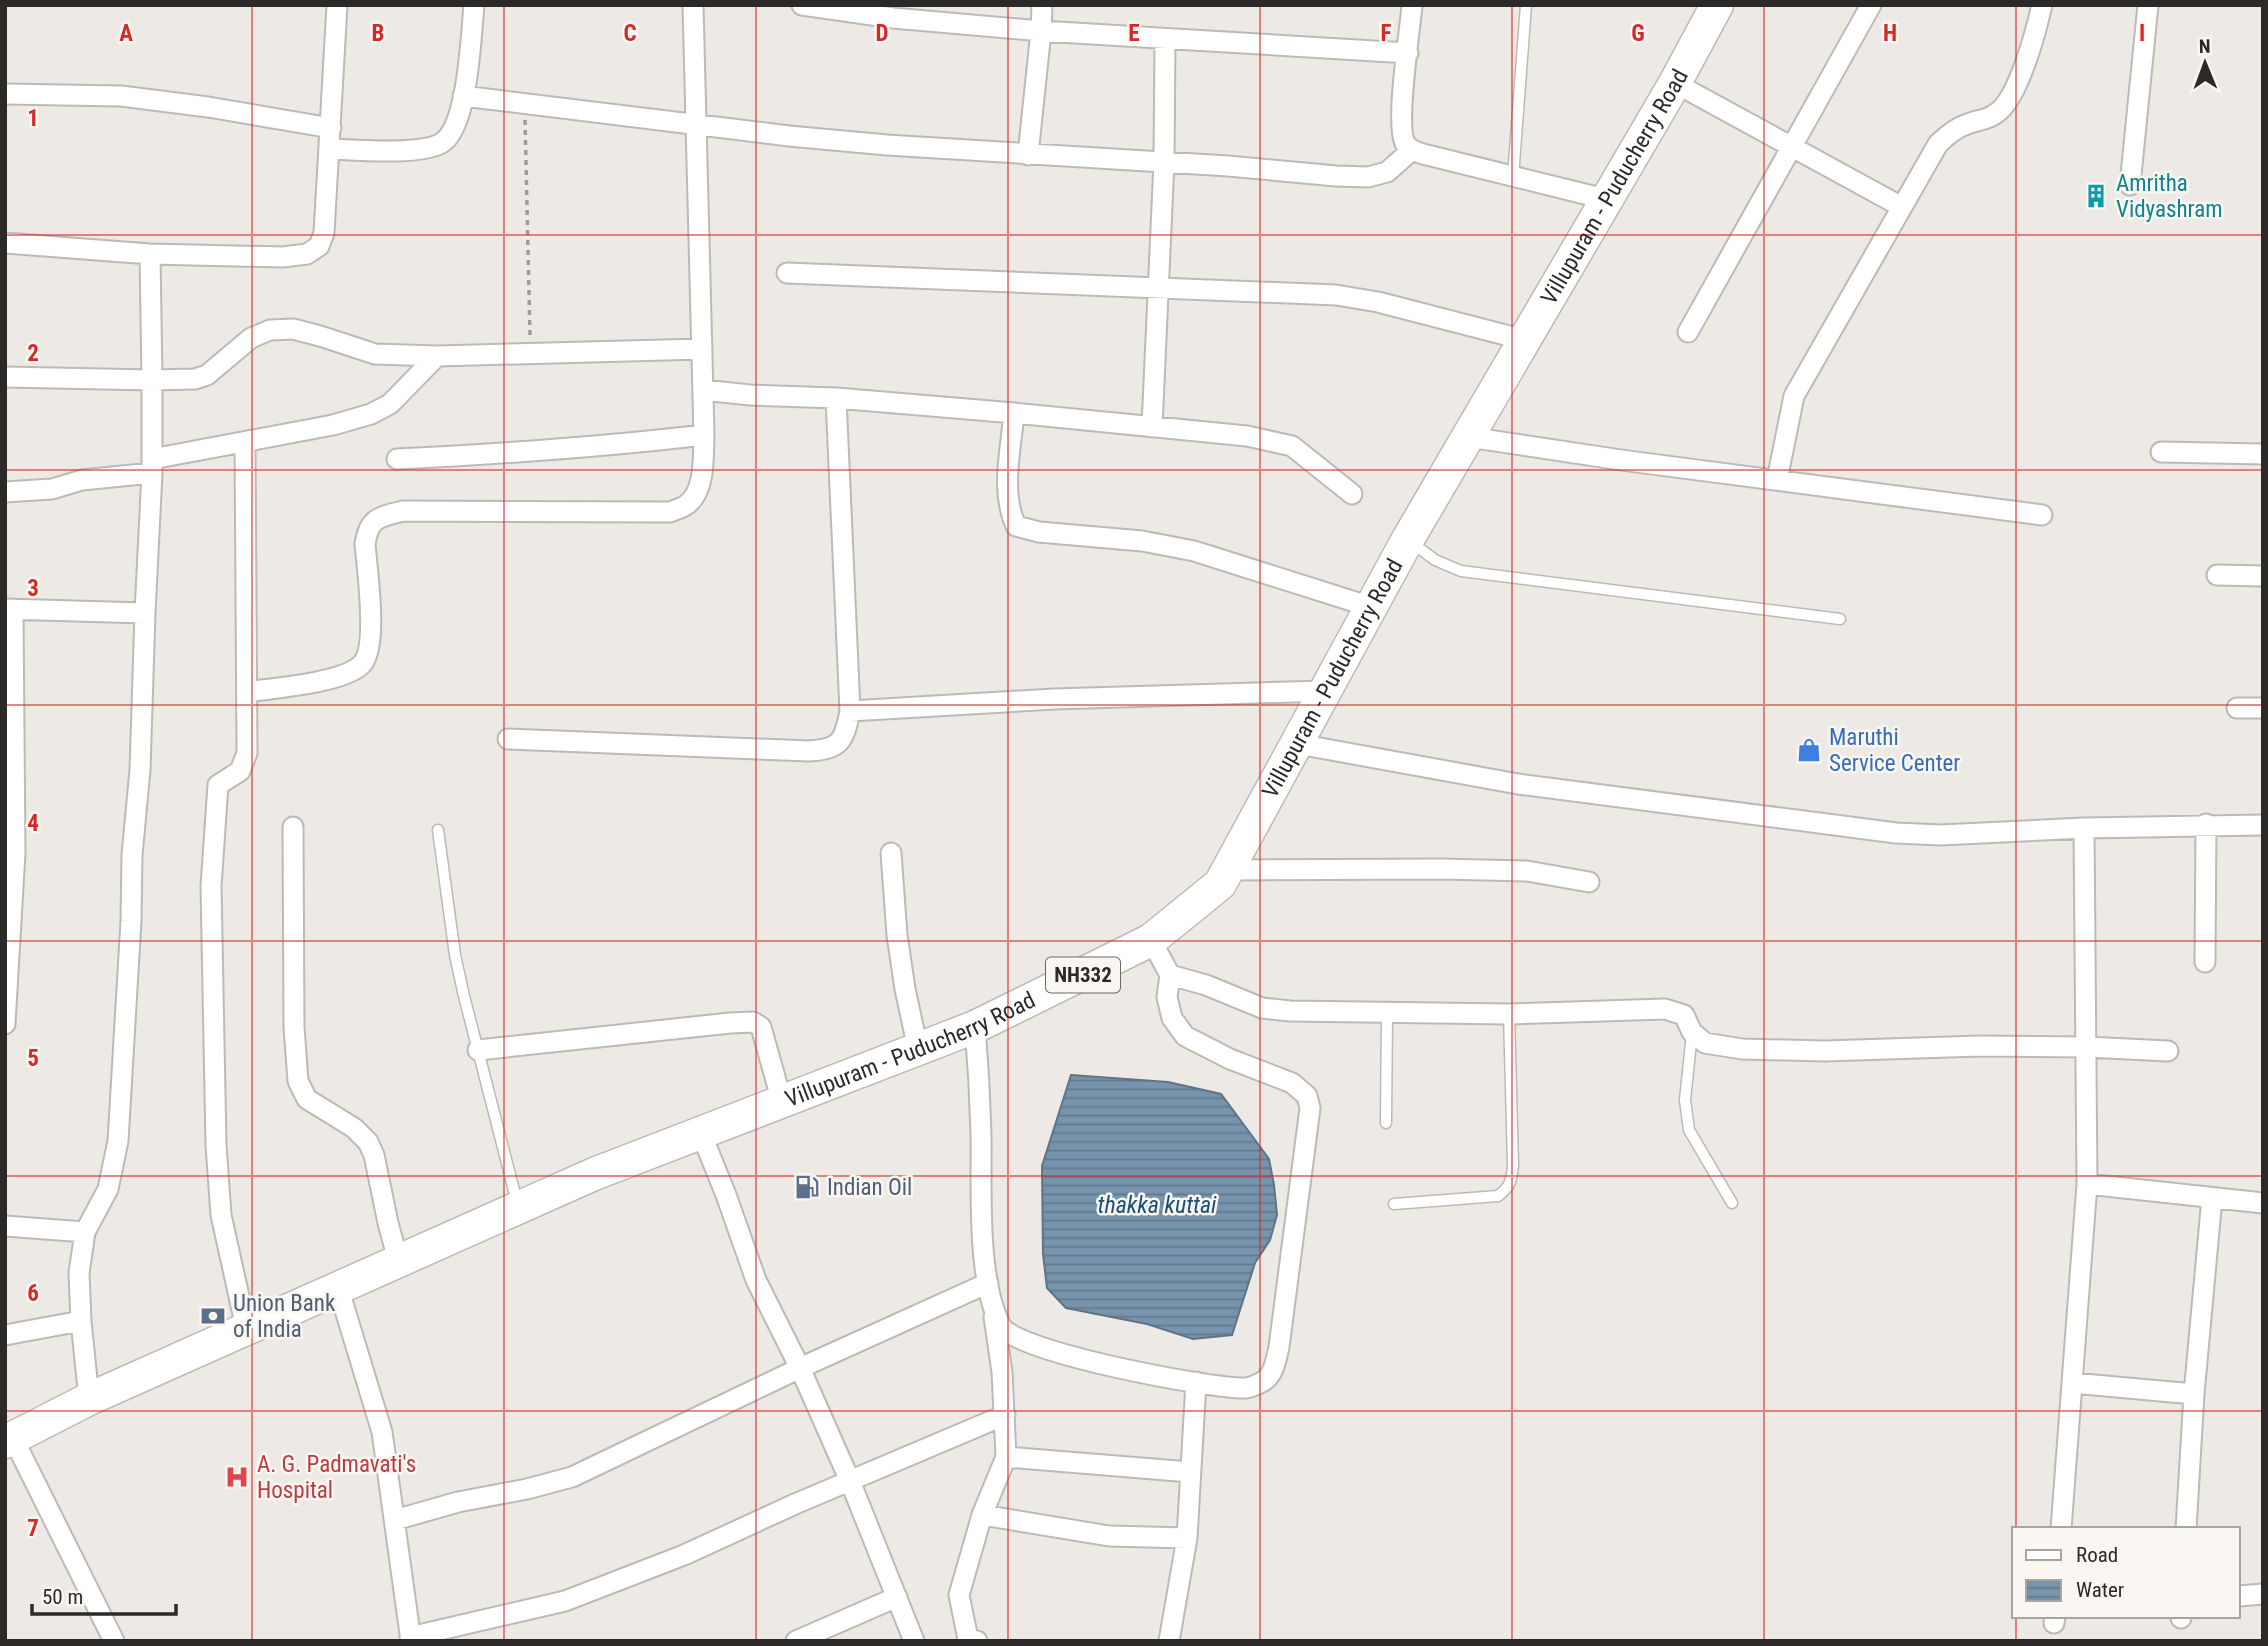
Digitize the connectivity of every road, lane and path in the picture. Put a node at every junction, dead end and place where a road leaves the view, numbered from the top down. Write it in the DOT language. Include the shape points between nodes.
graph roads {
  1 [pos="337,5"];
  2 [pos="474,5"];
  3 [pos="693,5"];
  4 [pos="802,5"];
  5 [pos="1042,5"];
  6 [pos="1412,5"];
  7 [pos="1527,5"];
  8 [pos="1717,5"];
  9 [pos="1871,5"];
  10 [pos="2042,5"];
  11 [pos="2148,5"];
  12 [pos="1041,31"];
  13 [pos="1166,39"];
  14 [pos="1408,53"];
  15 [pos="1675,83"];
  16 [pos="5,94"];
  17 [pos="463,96"];
  18 [pos="525,104"];
  19 [pos="695,125"];
  20 [pos="331,128"];
  21 [pos="1792,148"];
  22 [pos="330,149"];
  23 [pos="1412,150"];
  24 [pos="1028,155"];
  25 [pos="1164,162"];
  26 [pos="1513,177"];
  27 [pos="2130,185"];
  28 [pos="1605,200"];
  29 [pos="1902,207"];
  30 [pos="5,243"];
  31 [pos="150,254"];
  32 [pos="787,273"];
  33 [pos="1158,287"];
  34 [pos="1688,332"];
  35 [pos="1525,340"];
  36 [pos="702,349"];
  37 [pos="531,353"];
  38 [pos="437,356"];
  39 [pos="5,377"];
  40 [pos="152,380"];
  41 [pos="703,390"];
  42 [pos="836,398"];
  43 [pos="1014,413"];
  44 [pos="1152,427"];
  45 [pos="704,435"];
  46 [pos="1468,437"];
  47 [pos="245,442"];
  48 [pos="2161,452"];
  49 [pos="2263,454"];
  50 [pos="397,459"];
  51 [pos="152,466"];
  52 [pos="1777,480"];
  53 [pos="5,492"];
  54 [pos="1352,494"];
  55 [pos="2042,515"];
  56 [pos="1408,539"];
  57 [pos="2217,575"];
  58 [pos="2263,576"];
  59 [pos="1371,607"];
  60 [pos="9,609"];
  61 [pos="145,613"];
  62 [pos="1840,619"];
  63 [pos="1325,691"];
  64 [pos="247,692"];
  65 [pos="2237,708"];
  66 [pos="2263,708"];
  67 [pos="850,711"];
  68 [pos="508,739"];
  69 [pos="1298,744"];
  70 [pos="11,765"];
  71 [pos="2206,824"];
  72 [pos="2263,825"];
  73 [pos="293,827"];
  74 [pos="2084,828"];
  75 [pos="438,830"];
  76 [pos="10,834"];
  77 [pos="891,853"];
  78 [pos="1229,870"];
  79 [pos="1589,882"];
  80 [pos="1151,940"];
  81 [pos="7,955"];
  82 [pos="2206,962"];
  83 [pos="1170,975"];
  84 [pos="1387,1013"];
  85 [pos="1509,1014"];
  86 [pos="5,1024"];
  87 [pos="975,1027"];
  88 [pos="1692,1032"];
  89 [pos="2087,1047"];
  90 [pos="478,1049"];
  91 [pos="918,1049"];
  92 [pos="2168,1051"];
  93 [pos="782,1101"];
  94 [pos="1387,1123"];
  95 [pos="701,1133"];
  96 [pos="2087,1184"];
  97 [pos="2212,1198"];
  98 [pos="1394,1203"];
  99 [pos="1732,1203"];
  100 [pos="2263,1203"];
  101 [pos="518,1207"];
  102 [pos="5,1226"];
  103 [pos="85,1232"];
  104 [pos="398,1260"];
  105 [pos="988,1283"];
  106 [pos="338,1287"];
  107 [pos="993,1310"];
  108 [pos="81,1321"];
  109 [pos="246,1328"];
  110 [pos="5,1335"];
  111 [pos="800,1368"];
  112 [pos="1196,1382"];
  113 [pos="2072,1383"];
  114 [pos="2194,1394"];
  115 [pos="89,1399"];
  116 [pos="1005,1415"];
  117 [pos="9,1440"];
  118 [pos="1006,1457"];
  119 [pos="1191,1472"];
  120 [pos="850,1481"];
  121 [pos="982,1515"];
  122 [pos="395,1520"];
  123 [pos="2062,1527"];
  124 [pos="2186,1527"];
  125 [pos="1186,1538"];
  126 [pos="2263,1594"];
  127 [pos="2240,1596"];
  128 [pos="897,1597"];
  129 [pos="411,1639"];
  130 [pos="114,1641"];
  131 [pos="796,1641"];
  132 [pos="914,1641"];
  133 [pos="977,1641"];
  134 [pos="1169,1641"];
  1 -- 20 [label="street"];
  2 -- 17 [label="street"];
  3 -- 19 [label="street"];
  4 -- 12 [label="street"];
  5 -- 12 [label="street"];
  6 -- 14 [label="street"];
  7 -- 26 [label="lane"];
  8 -- 15 [label="highway, Villupuram - Puducherry Road / NH332"];
  9 -- 21 [label="street"];
  10 -- 29 [label="street" via="2034,41 2008,101 1998,113 1951,131 1938,144"];
  11 -- 27 [label="street"];
  12 -- 13 [label="street"];
  12 -- 24 [label="street"];
  13 -- 14 [label="street"];
  13 -- 25 [label="street"];
  14 -- 23 [label="street" via="1401,119 1406,145"];
  15 -- 21 [label="street"];
  15 -- 28 [label="highway, Villupuram - Puducherry Road / NH332"];
  16 -- 20 [label="street" via="121,96"];
  17 -- 18 [label="street"];
  17 -- 22 [label="street" via="454,130 443,142 413,149"];
  18 -- 19 [label="street"];
  18 -- 37 [label="path"];
  19 -- 24 [label="street"];
  19 -- 36 [label="street"];
  20 -- 22 [label="street"];
  21 -- 29 [label="street"];
  21 -- 34 [label="street"];
  22 -- 31 [label="street" via="324,233 319,246 307,254"];
  23 -- 25 [label="street" via="1387,172 1368,177"];
  23 -- 26 [label="street"];
  24 -- 25 [label="street"];
  25 -- 33 [label="street"];
  26 -- 28 [label="street"];
  28 -- 35 [label="highway, Villupuram - Puducherry Road / NH332"];
  29 -- 52 [label="street" via="1794,396"];
  30 -- 31 [label="street"];
  31 -- 40 [label="street"];
  32 -- 33 [label="street"];
  33 -- 35 [label="street" via="1336,295"];
  33 -- 44 [label="street"];
  35 -- 46 [label="highway, Villupuram - Puducherry Road / NH332"];
  36 -- 37 [label="street"];
  36 -- 41 [label="street"];
  37 -- 38 [label="street"];
  38 -- 40 [label="street" via="375,354 320,335 270,330 251,338 207,375"];
  38 -- 47 [label="street" via="390,404 371,414"];
  39 -- 40 [label="street"];
  40 -- 51 [label="street"];
  41 -- 42 [label="street"];
  41 -- 45 [label="street"];
  42 -- 43 [label="street"];
  42 -- 67 [label="street"];
  43 -- 44 [label="street"];
  43 -- 59 [label="street" via="1008,497 1016,526 1194,551"];
  44 -- 54 [label="street" via="1247,436 1292,446"];
  45 -- 50 [label="street" via="536,452"];
  45 -- 64 [label="street" via="698,491 688,505 670,512 403,511 379,518 367,531 365,544 371,624 363,664 349,674"];
  46 -- 52 [label="street"];
  46 -- 56 [label="highway, Villupuram - Puducherry Road / NH332"];
  47 -- 51 [label="street"];
  47 -- 64 [label="street"];
  48 -- 49 [label="street"];
  51 -- 53 [label="street" via="52,489"];
  51 -- 61 [label="street"];
  52 -- 55 [label="street"];
  56 -- 59 [label="highway, Villupuram - Puducherry Road / NH332"];
  56 -- 62 [label="lane" via="1435,561 1461,570"];
  57 -- 58 [label="street"];
  59 -- 63 [label="highway, Villupuram - Puducherry Road / NH332"];
  60 -- 61 [label="street"];
  60 -- 70 [label="street"];
  61 -- 103 [label="street" via="118,1141 108,1189"];
  63 -- 67 [label="street"];
  63 -- 69 [label="highway, Villupuram - Puducherry Road / NH332"];
  64 -- 109 [label="street" via="247,753 240,771 218,785 211,887 221,1215"];
  65 -- 66 [label="street"];
  67 -- 68 [label="street" via="842,740 831,750"];
  69 -- 74 [label="street" via="1518,784 1896,833"];
  69 -- 78 [label="highway, Villupuram - Puducherry Road / NH332"];
  70 -- 76 [label="street" via="15,813"];
  71 -- 72 [label="street"];
  71 -- 74 [label="street"];
  71 -- 82 [label="street"];
  73 -- 104 [label="street" via="298,1081 307,1099 368,1142"];
  74 -- 89 [label="street"];
  75 -- 90 [label="lane" via="455,955"];
  76 -- 81 [label="street"];
  77 -- 91 [label="street" via="897,935"];
  78 -- 79 [label="street" via="1527,871"];
  78 -- 80 [label="highway, Villupuram - Puducherry Road / NH332" via="1220,884"];
  80 -- 83 [label="street"];
  80 -- 87 [label="highway, Villupuram - Puducherry Road / NH332"];
  81 -- 86 [label="street"];
  83 -- 84 [label="street" via="1262,1008"];
  83 -- 112 [label="street" via="1167,997 1172,1018 1185,1036 1292,1083 1307,1096 1310,1108 1274,1368 1264,1382 1247,1388"];
  84 -- 85 [label="street"];
  84 -- 94 [label="lane"];
  85 -- 88 [label="street" via="1665,1009 1684,1015"];
  85 -- 98 [label="lane" via="1513,1166 1508,1189 1498,1196"];
  87 -- 91 [label="highway, Villupuram - Puducherry Road / NH332"];
  87 -- 105 [label="street"];
  88 -- 89 [label="street" via="1705,1043 1779,1051"];
  88 -- 99 [label="lane" via="1685,1100 1689,1130"];
  89 -- 92 [label="street"];
  89 -- 96 [label="street"];
  90 -- 93 [label="street" via="752,1023 761,1027"];
  90 -- 101 [label="lane"];
  91 -- 93 [label="highway, Villupuram - Puducherry Road / NH332"];
  93 -- 95 [label="highway, Villupuram - Puducherry Road / NH332"];
  95 -- 101 [label="highway, Villupuram - Puducherry Road / NH332"];
  95 -- 111 [label="street" via="757,1280"];
  96 -- 97 [label="street"];
  96 -- 113 [label="street"];
  97 -- 100 [label="street"];
  97 -- 114 [label="street"];
  101 -- 104 [label="highway, Villupuram - Puducherry Road / NH332"];
  102 -- 103 [label="street"];
  103 -- 108 [label="street" via="79,1273"];
  104 -- 106 [label="highway, Villupuram - Puducherry Road / NH332"];
  105 -- 107 [label="street"];
  105 -- 111 [label="street"];
  106 -- 109 [label="highway, Villupuram - Puducherry Road / NH332"];
  106 -- 122 [label="street" via="382,1433"];
  107 -- 112 [label="street" via="1004,1331 1030,1345"];
  107 -- 116 [label="street"];
  108 -- 110 [label="street"];
  108 -- 115 [label="street"];
  109 -- 115 [label="highway, Villupuram - Puducherry Road / NH332"];
  111 -- 120 [label="street"];
  111 -- 122 [label="street" via="572,1477"];
  112 -- 119 [label="street"];
  113 -- 114 [label="street"];
  113 -- 123 [label="street"];
  114 -- 124 [label="street"];
  115 -- 117 [label="highway, Villupuram - Puducherry Road / NH332"];
  116 -- 118 [label="street"];
  116 -- 120 [label="street"];
  117 -- 130 [label="street"];
  118 -- 119 [label="street"];
  118 -- 121 [label="street"];
  119 -- 125 [label="street"];
  120 -- 128 [label="street"];
  120 -- 129 [label="street" via="684,1555 565,1601"];
  121 -- 125 [label="street" via="1109,1536"];
  121 -- 133 [label="street" via="959,1595 968,1639"];
  122 -- 129 [label="street"];
  125 -- 134 [label="street"];
  126 -- 127 [label="street"];
  128 -- 131 [label="street"];
  128 -- 132 [label="street"];
}
